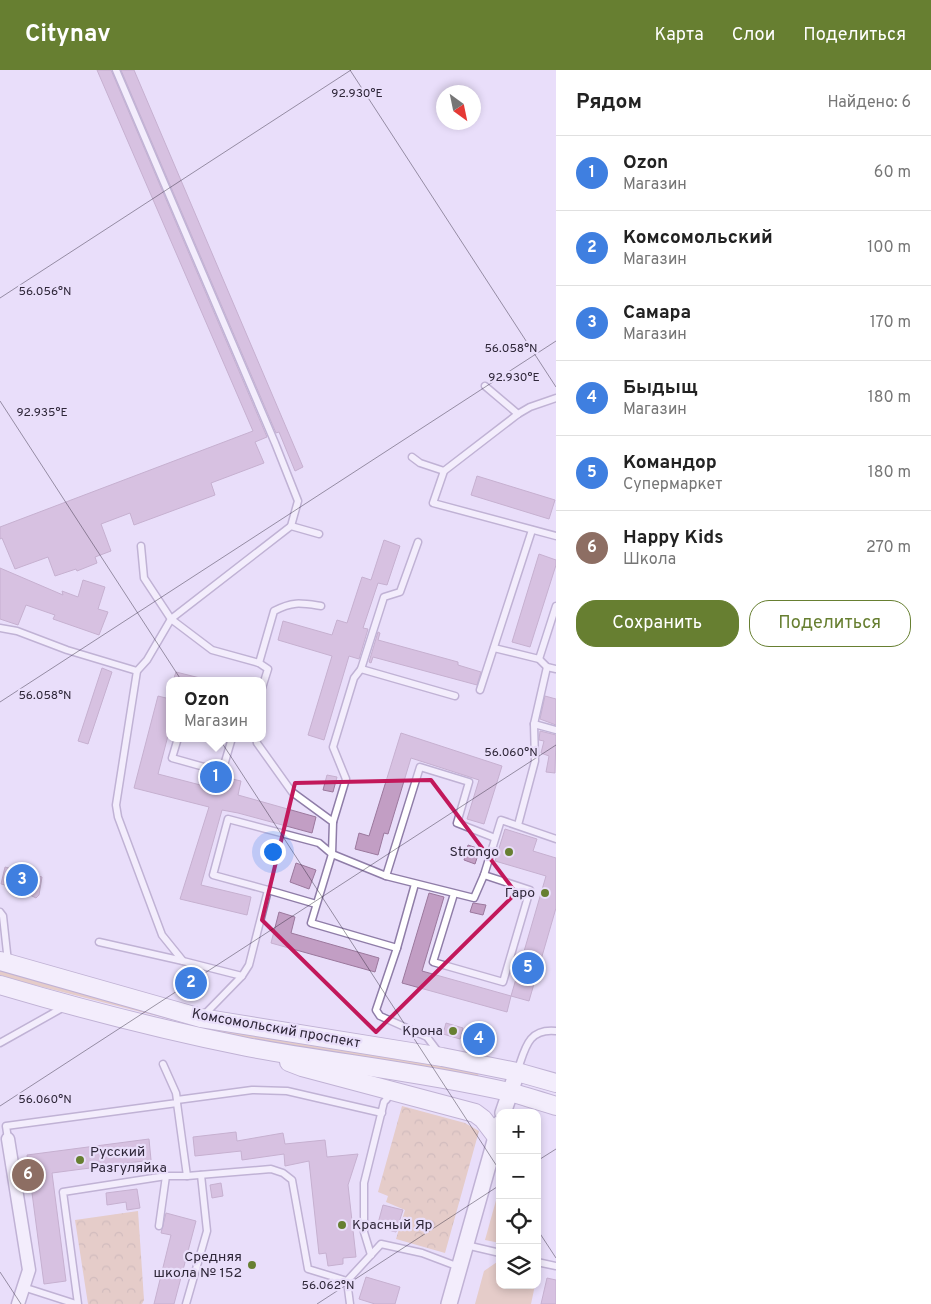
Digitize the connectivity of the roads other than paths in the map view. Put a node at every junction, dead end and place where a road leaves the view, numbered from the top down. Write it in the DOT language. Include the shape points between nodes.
graph roads {
  1 [pos="116,70"];
  2 [pos="485,386"];
  3 [pos="556,398"];
  4 [pos="518,414"];
  5 [pos="412,457"];
  6 [pos="444,471"];
  7 [pos="292,526"];
  8 [pos="532,530"];
  9 [pos="319,534"];
  10 [pos="556,536"];
  11 [pos="418,542"];
  12 [pos="142,546"];
  13 [pos="321,606"];
  14 [pos="556,606"];
  15 [pos="171,619"];
  16 [pos="0,628"];
  17 [pos="494,648"];
  18 [pos="538,659"];
  19 [pos="259,663"];
  20 [pos="547,667"];
  21 [pos="361,670"];
  22 [pos="556,670"];
  23 [pos="137,671"];
  24 [pos="265,677"];
  25 [pos="480,690"];
  26 [pos="455,696"];
  27 [pos="534,724"];
  28 [pos="556,730"];
  29 [pos="177,742"];
  30 [pos="231,742"];
  31 [pos="257,742"];
  32 [pos="333,822"];
  33 [pos="518,825"];
  34 [pos="495,838"];
  35 [pos="556,838"];
  36 [pos="332,854"];
  37 [pos="484,875"];
  38 [pos="386,876"];
  39 [pos="415,884"];
  40 [pos="268,890"];
  41 [pos="454,894"];
  42 [pos="316,904"];
  43 [pos="0,912"];
  44 [pos="99,942"];
  45 [pos="397,948"];
  46 [pos="183,961"];
  47 [pos="4,962"];
  48 [pos="242,976"];
  49 [pos="0,985"];
  50 [pos="68,1005"];
  51 [pos="201,1018"];
  52 [pos="556,1030"];
  53 [pos="0,1043"];
  54 [pos="248,1047"];
  55 [pos="442,1057"];
  56 [pos="163,1064"];
  57 [pos="517,1072"];
  58 [pos="556,1083"];
  59 [pos="383,1089"];
  60 [pos="509,1092"];
  61 [pos="177,1102"];
  62 [pos="556,1106"];
  63 [pos="504,1109"];
  64 [pos="382,1113"];
  65 [pos="496,1129"];
  66 [pos="5,1131"];
  67 [pos="496,1137"];
  68 [pos="5,1152"];
  69 [pos="201,1174"];
  70 [pos="166,1176"];
  71 [pos="187,1176"];
  72 [pos="159,1226"];
  73 [pos="466,1245"];
  74 [pos="496,1252"];
  75 [pos="371,1255"];
  76 [pos="541,1263"];
  77 [pos="556,1266"];
  78 [pos="459,1267"];
  79 [pos="347,1281"];
  80 [pos="23,1287"];
  81 [pos="18,1304"];
  82 [pos="77,1304"];
  83 [pos="186,1304"];
  84 [pos="350,1304"];
  85 [pos="449,1304"];
  1 -- 7 [label="lane" via="298,501"];
  2 -- 4 [label="lane"];
  3 -- 4 [label="lane" via="530,406"];
  4 -- 6 [label="lane"];
  5 -- 6 [label="lane"];
  6 -- 8 [label="lane" via="434,503"];
  7 -- 9 [label="lane"];
  7 -- 15 [label="lane"];
  8 -- 10 [label="lane"];
  8 -- 17 [label="lane"];
  11 -- 21 [label="lane" via="400,592 384,597"];
  12 -- 15 [label="lane" via="144,578"];
  13 -- 19 [label="lane" via="287,604 274,611"];
  14 -- 18 [label="lane"];
  15 -- 19 [label="lane" via="212,650"];
  15 -- 23 [label="lane"];
  16 -- 23 [label="lane"];
  17 -- 18 [label="lane"];
  17 -- 25 [label="lane"];
  18 -- 20 [label="lane"];
  19 -- 24 [label="lane" via="268,669"];
  20 -- 22 [label="lane"];
  20 -- 27 [label="lane"];
  21 -- 26 [label="lane"];
  21 -- 32 [label="lane" via="354,678 333,747 346,779"];
  23 -- 46 [label="lane" via="116,805 162,934"];
  27 -- 28 [label="lane"];
  27 -- 33 [label="lane" via="535,761"];
  29 -- 30 [label="lane" via="172,758 222,772"];
  31 -- 32 [label="lane" via="292,792"];
  32 -- 36 [label="lane"];
  33 -- 34 [label="lane" via="501,820"];
  33 -- 35 [label="lane"];
  34 -- 37 [label="lane"];
  34 -- 38 [label="lane" via="457,823 469,782 420,768"];
  36 -- 38 [label="lane"];
  36 -- 40 [label="lane" via="319,843 228,819 213,875"];
  36 -- 42 [label="lane"];
  37 -- 41 [label="lane" via="474,898"];
  37 -- 41 [label="lane" via="530,890 503,982 433,962"];
  38 -- 39 [label="lane"];
  39 -- 41 [label="lane"];
  39 -- 45 [label="lane"];
  40 -- 42 [label="lane"];
  40 -- 48 [label="lane" via="249,964"];
  42 -- 45 [label="lane" via="310,923"];
  43 -- 47 [label="lane" via="3,916"];
  44 -- 46 [label="lane"];
  45 -- 55 [label="lane" via="376,1010 380,1016 427,1037"];
  46 -- 48 [label="lane"];
  47 -- 51 [label="main road, Комсомольский проспект"];
  48 -- 51 [label="lane"];
  49 -- 50 [label="main road, Комсомольский проспект"];
  50 -- 53 [label="lane"];
  50 -- 54 [label="main road, Комсомольский проспект"];
  51 -- 55 [label="main road, Комсомольский проспект"];
  52 -- 57 [label="lane" via="536,1034 528,1042"];
  54 -- 59 [label="main road" via="302,1067"];
  54 -- 60 [label="main road, Комсомольский проспект"];
  55 -- 57 [label="main road, Комсомольский проспект"];
  56 -- 61 [label="lane"];
  57 -- 58 [label="main road, Комсомольский проспект"];
  57 -- 60 [label="street"];
  59 -- 64 [label="lane" via="386,1099"];
  59 -- 65 [label="main road" via="475,1113"];
  60 -- 62 [label="main road, Комсомольский проспект"];
  60 -- 63 [label="street"];
  61 -- 64 [label="lane" via="252,1090 287,1091"];
  61 -- 66 [label="lane"];
  61 -- 71 [label="lane"];
  64 -- 75 [label="lane" via="364,1184 364,1232"];
  66 -- 68 [label="street"];
  67 -- 73 [label="street"];
  68 -- 80 [label="street" via="30,1270"];
  69 -- 71 [label="lane"];
  69 -- 79 [label="lane" via="271,1169 284,1173 292,1180 308,1269"];
  69 -- 83 [label="lane" via="207,1232"];
  70 -- 71 [label="lane"];
  70 -- 72 [label="lane"];
  70 -- 82 [label="lane" via="64,1192"];
  73 -- 74 [label="lane"];
  73 -- 78 [label="street"];
  75 -- 78 [label="lane" via="381,1244 422,1253"];
  75 -- 79 [label="lane"];
  76 -- 77 [label="lane"];
  78 -- 85 [label="street"];
  79 -- 84 [label="lane"];
  80 -- 81 [label="street"];
  80 -- 82 [label="lane"];
}
